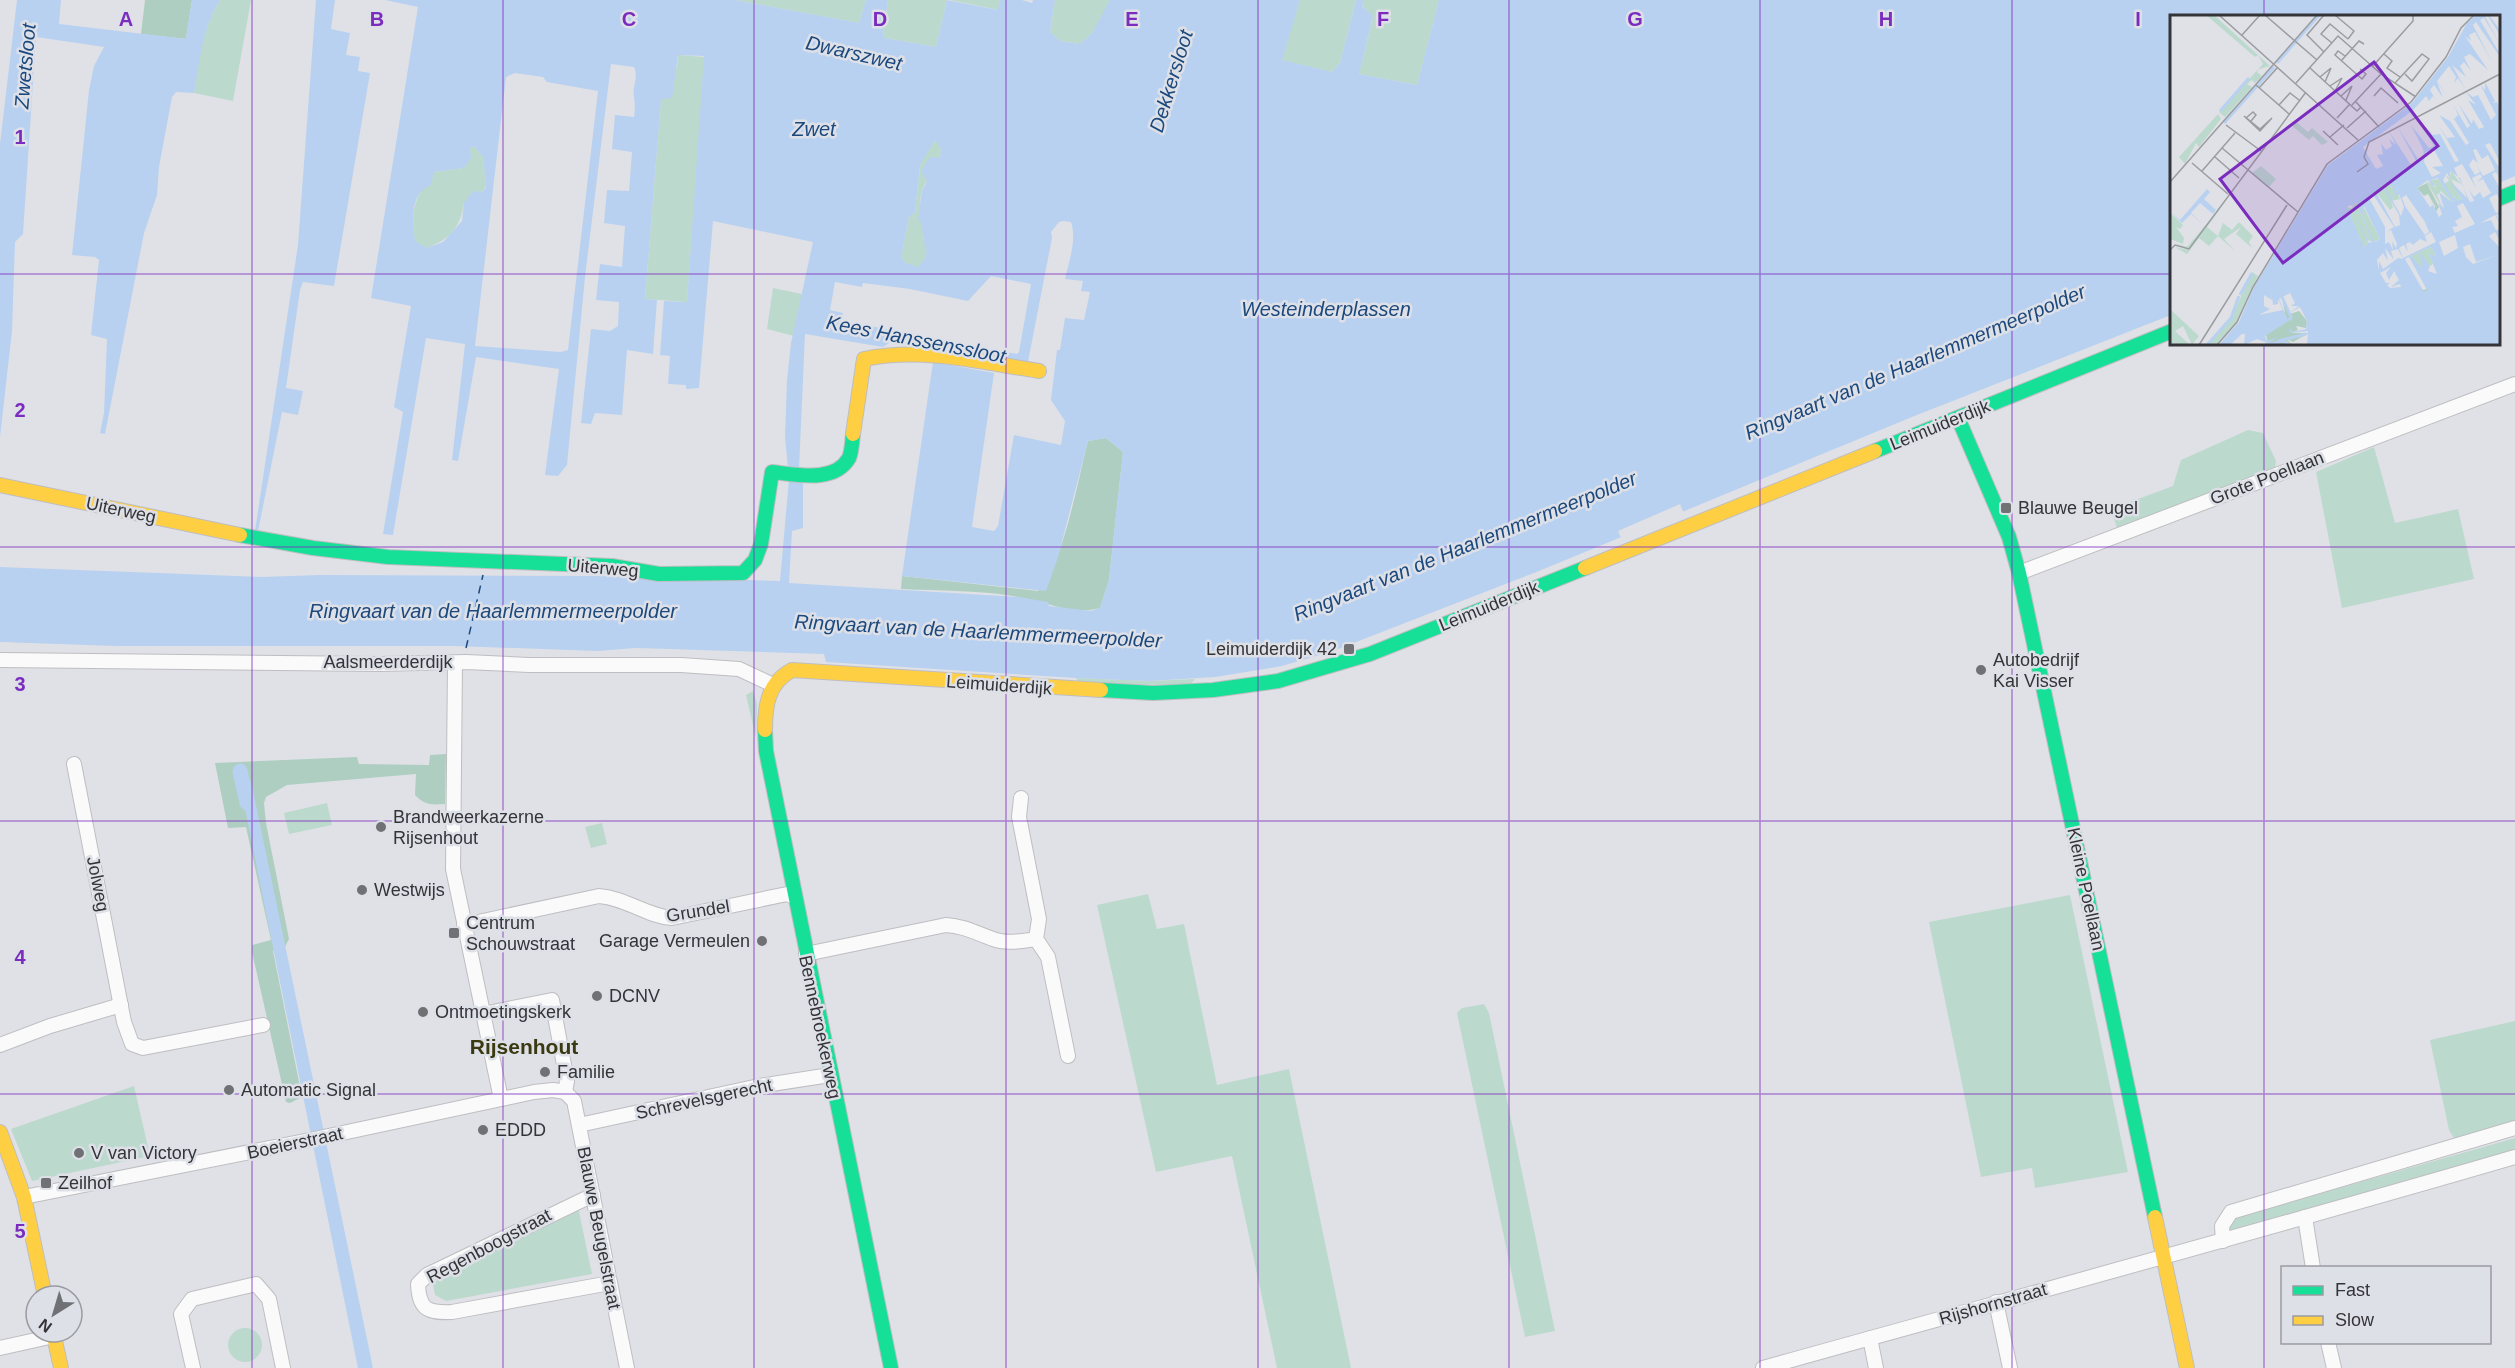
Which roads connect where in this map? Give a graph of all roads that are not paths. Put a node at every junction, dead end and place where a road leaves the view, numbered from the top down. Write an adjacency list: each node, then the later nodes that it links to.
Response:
1 (2515, 192): 2 (street)
2 (2500, 199)
3 (2170, 332): 6 (street, Leimuiderdijk)
4 (1039, 371): 7 (street, Uiterweg)
5 (2515, 384): 8 (street, Grote Poellaan)
6 (1958, 418): 8 (street, Kleine Poellaan); 11 (street, Leimuiderdijk)
7 (0, 485)
8 (2019, 573): 34 (street, Kleine Poellaan)
9 (0, 660): 10 (street, Aalsmeerderdijk)
10 (455, 663): 11 (street, Aalsmeerderdijk); 15 (street)
11 (773, 684): 14 (street, Bennebroekerweg)
12 (74, 764): 18 (street, Jolweg)
13 (1021, 798): 16 (street)
14 (794, 897): 15 (street, Grundel); 17 (street, Bennebroekerweg)
15 (464, 925): 19 (street)
16 (1036, 939): 17 (street); 22 (street)
17 (806, 954): 23 (street, Bennebroekerweg)
18 (121, 1005): 20 (street, Jolweg); 21 (street)
19 (483, 1014): 24 (street); 25 (street)
20 (263, 1025)
21 (0, 1045)
22 (1068, 1056)
23 (830, 1075): 26 (street, Schrevelsgerecht); 48 (street, Bennebroekerweg)
24 (565, 1092): 25 (street, Boeierstraat); 26 (street, Blauwe Beugelstraat)
25 (501, 1099): 31 (street, Boeierstraat)
26 (579, 1125): 30 (street, Blauwe Beugelstraat)
27 (2515, 1128): 33 (street)
28 (0, 1132): 31 (street)
29 (2515, 1157): 32 (street, Rijshornstraat)
30 (592, 1195): 36 (street, Blauwe Beugelstraat); 36 (street, Regenboogstraat)
31 (24, 1197): 37 (street)
32 (2304, 1217): 33 (street, Rijshornstraat); 35 (street)
33 (2223, 1241): 34 (street, Rijshornstraat)
34 (2163, 1257): 38 (street, Rijshornstraat); 52 (street, Kleine Poellaan)
35 (2313, 1266)
36 (610, 1283): 47 (street, Blauwe Beugelstraat)
37 (42, 1284)
38 (1996, 1302): 39 (street, Rijshornstraat); 51 (street)
39 (1870, 1338): 49 (street, Rijshornstraat); 50 (street)
40 (24, 1342): 43 (street)
41 (56, 1344): 44 (street)
42 (2328, 1344): 53 (street)
43 (0, 1348)
44 (61, 1368)
45 (192, 1368): 46 (street)
46 (283, 1368)
47 (627, 1368)
48 (891, 1368)
49 (1763, 1368)
50 (1876, 1368)
51 (2010, 1368)
52 (2187, 1368)
53 (2334, 1368)

